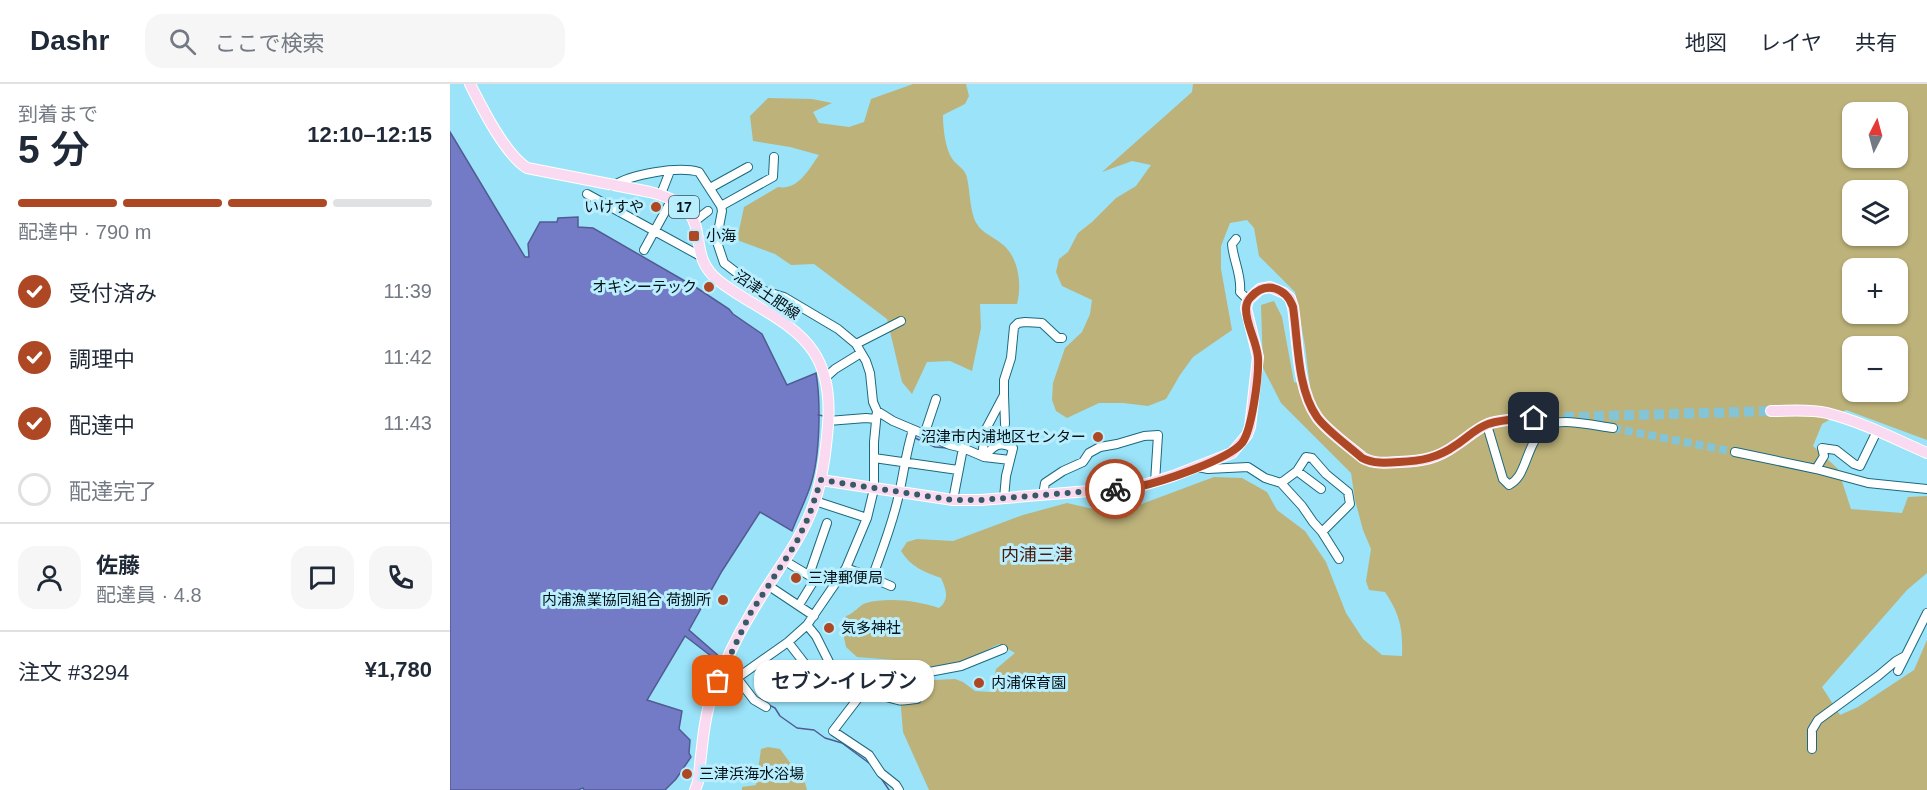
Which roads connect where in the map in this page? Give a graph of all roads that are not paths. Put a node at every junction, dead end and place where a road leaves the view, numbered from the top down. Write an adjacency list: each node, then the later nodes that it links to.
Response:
1 (470, 84): 5 (main road, 17)
2 (774, 157): 10 (street)
3 (748, 168): 6 (street)
4 (670, 171): 5 (street); 6 (street); 8 (street)
5 (613, 186): 8 (main road, 17)
6 (710, 188): 10 (street)
7 (587, 194): 13 (street)
8 (661, 194): 9 (main road, 17)
9 (672, 199): 12 (main road, 17); 13 (street)
10 (721, 206): 20 (street)
11 (708, 211): 12 (street)
12 (695, 221): 16 (main road, 沼津土肥線 / 17)
13 (654, 232): 15 (street); 16 (street)
14 (1236, 238): 17 (street)
15 (644, 250)
16 (702, 257): 22 (main road, 沼津土肥線 / 17)
17 (1248, 300): 30 (main road); 42 (main road)
18 (901, 321): 20 (street)
19 (1062, 338): 23 (street)
20 (856, 344): 21 (street)
21 (861, 353): 22 (street); 26 (street)
22 (825, 378): 27 (main road, 沼津土肥線 / 17)
23 (1004, 395): 29 (street); 38 (street)
24 (936, 399): 34 (street)
25 (1771, 411): 33 (main road)
26 (877, 415): 27 (street); 32 (street); 39 (street)
27 (828, 416): 46 (main road, 沼津土肥線 / 17)
28 (1534, 418): 30 (main road)
29 (1005, 424)
30 (1487, 424): 31 (street)
31 (1613, 428)
32 (913, 430): 34 (street); 41 (street)
33 (1877, 431): 37 (main road); 43 (street)
34 (924, 435): 35 (street)
35 (963, 448): 38 (street); 44 (street)
36 (1735, 452): 43 (street)
37 (1927, 453)
38 (983, 456): 40 (street); 40 (street)
39 (874, 458): 41 (street); 49 (street)
40 (1010, 460): 54 (street)
41 (905, 461): 44 (street); 52 (street)
42 (1197, 467): 47 (main road); 48 (street)
43 (1816, 468): 51 (street)
44 (958, 470): 55 (street)
45 (1297, 471): 48 (street); 50 (street); 59 (street)
46 (821, 480): 49 (main road); 56 (main road, 沼津土肥線 / 17)
47 (1155, 482): 53 (main road); 53 (street)
48 (1281, 483): 59 (street)
49 (874, 489): 52 (main road); 57 (street)
50 (1321, 489)
51 (1927, 489)
52 (900, 492): 55 (main road); 64 (street)
53 (1044, 495): 54 (main road)
54 (1004, 498): 55 (main road)
55 (953, 500)
56 (815, 501): 57 (street); 61 (main road, 沼津土肥線 / 17)
57 (867, 518): 62 (street)
58 (827, 523): 63 (street)
59 (1322, 532): 60 (street)
60 (1339, 559)
61 (785, 561): 63 (street); 65 (main road, 沼津土肥線 / 17)
62 (846, 568): 64 (street); 69 (street)
63 (809, 575): 67 (street)
64 (872, 578): 66 (street)
65 (769, 586): 67 (street); 77 (main road, 沼津土肥線 / 17)
66 (891, 586)
67 (799, 605): 69 (street)
68 (1927, 614): 73 (street)
69 (814, 616): 70 (street)
70 (807, 626): 71 (street); 78 (street)
71 (788, 642): 74 (street); 76 (street)
72 (1003, 649): 78 (street)
73 (1905, 656): 75 (street); 80 (street)
74 (805, 664)
75 (1898, 671)
76 (737, 678): 77 (street); 79 (street)
77 (714, 689): 81 (main road, 沼津土肥線 / 17)
78 (859, 697): 82 (street)
79 (766, 708)
80 (1812, 749)
81 (695, 790)
82 (899, 790)

